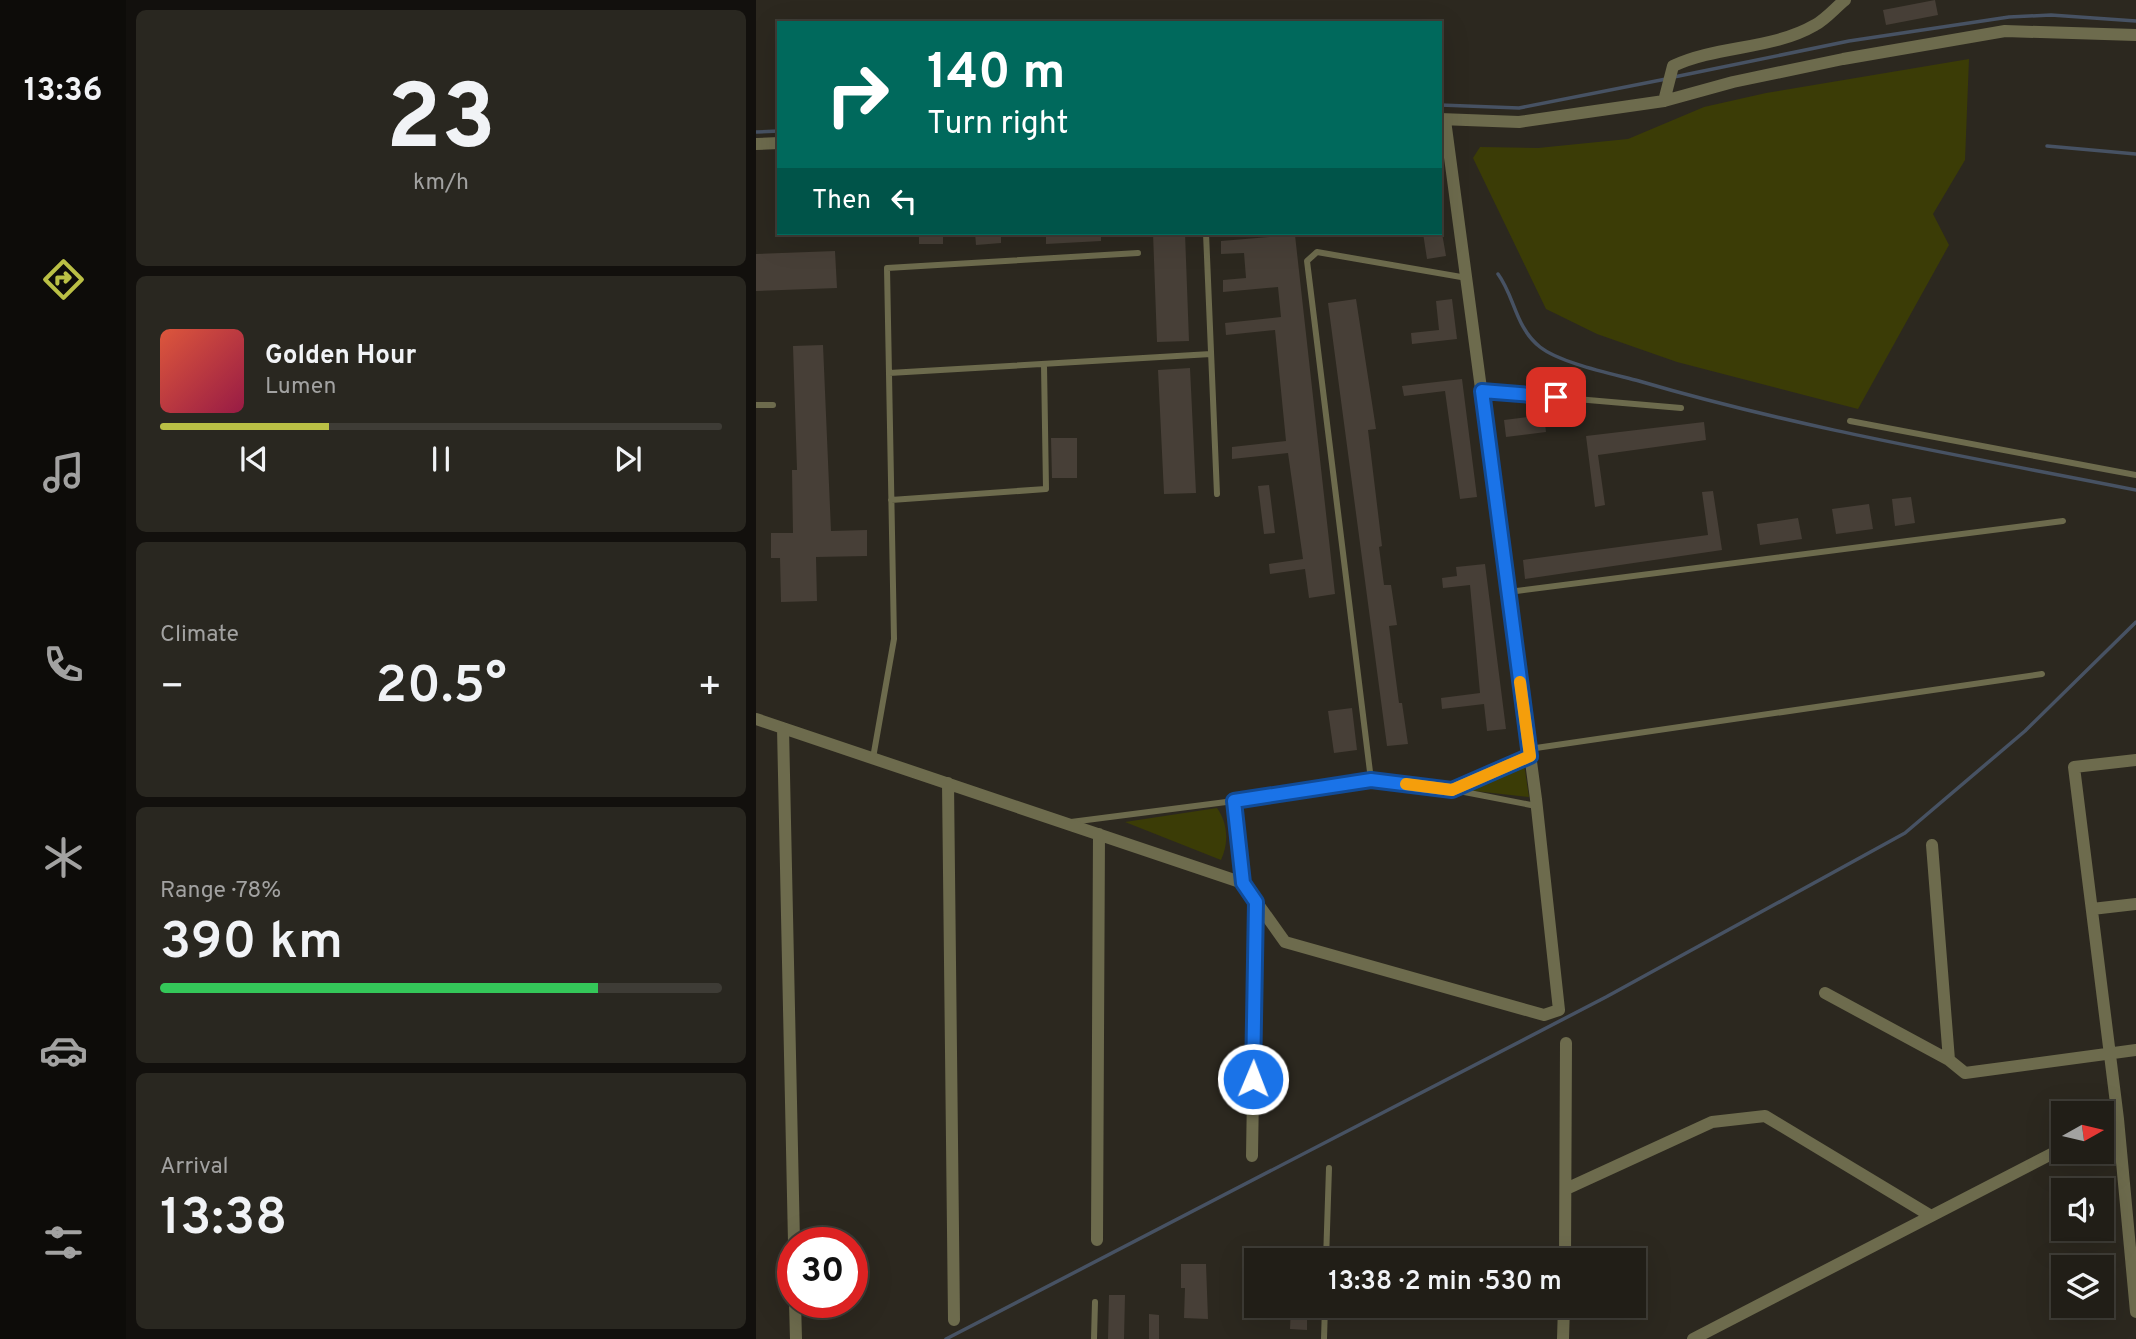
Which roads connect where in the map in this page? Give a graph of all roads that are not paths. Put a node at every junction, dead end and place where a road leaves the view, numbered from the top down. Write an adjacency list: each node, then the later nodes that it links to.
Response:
1 (1845, 0): 3 (street)
2 (2136, 35): 3 (street)
3 (1664, 100): 4 (street)
4 (1443, 119): 9 (street)
5 (777, 143): 6 (street)
6 (756, 144)
7 (1206, 235): 10 (lane)
8 (1138, 253): 12 (lane)
9 (1467, 278): 13 (street); 29 (lane)
10 (1211, 354): 11 (lane); 19 (lane)
11 (1044, 365): 12 (lane); 20 (lane)
12 (889, 373): 20 (lane)
13 (1482, 391): 16 (lane); 22 (street)
14 (756, 405): 15 (lane)
15 (773, 405)
16 (1681, 408)
17 (1850, 421): 18 (lane)
18 (2136, 475)
19 (1217, 494)
20 (891, 500): 27 (lane)
21 (2063, 521): 22 (lane)
22 (1509, 593): 26 (street)
23 (2042, 674): 26 (lane)
24 (756, 719): 25 (street)
25 (783, 728): 27 (street); 54 (street)
26 (1530, 752): 31 (lane); 33 (street)
27 (873, 758): 30 (street)
28 (2136, 760): 40 (street)
29 (1371, 780): 31 (lane); 32 (lane)
30 (948, 783): 34 (street); 63 (street)
31 (1452, 790): 33 (lane)
32 (1234, 801): 34 (lane); 37 (lane)
33 (1537, 806): 38 (street)
34 (1066, 822): 35 (street)
35 (1099, 834): 37 (street); 55 (street)
36 (1932, 845): 45 (street)
37 (1243, 883): 38 (street)
38 (1256, 902): 49 (street)
39 (2136, 904): 40 (street)
40 (2092, 909): 44 (street)
41 (1825, 993): 45 (street)
42 (1566, 1043): 51 (street)
43 (2136, 1050): 44 (street)
44 (2110, 1054): 45 (street); 46 (street)
45 (1950, 1060)
46 (2118, 1119): 47 (street); 52 (street)
47 (2114, 1121)
48 (2051, 1154): 53 (street)
49 (1252, 1156)
50 (1329, 1168): 56 (lane)
51 (1566, 1189): 53 (street); 57 (street)
52 (2131, 1199): 59 (street)
53 (1931, 1216): 68 (street)
54 (794, 1227)
55 (1097, 1240)
56 (1326, 1248)
57 (1564, 1248)
58 (1095, 1302): 65 (lane)
59 (2136, 1312)
60 (795, 1318): 64 (street)
61 (1325, 1318): 66 (lane)
62 (1564, 1318): 67 (street)
63 (954, 1320)
64 (796, 1339)
65 (1094, 1339)
66 (1324, 1339)
67 (1563, 1339)
68 (1693, 1339)

